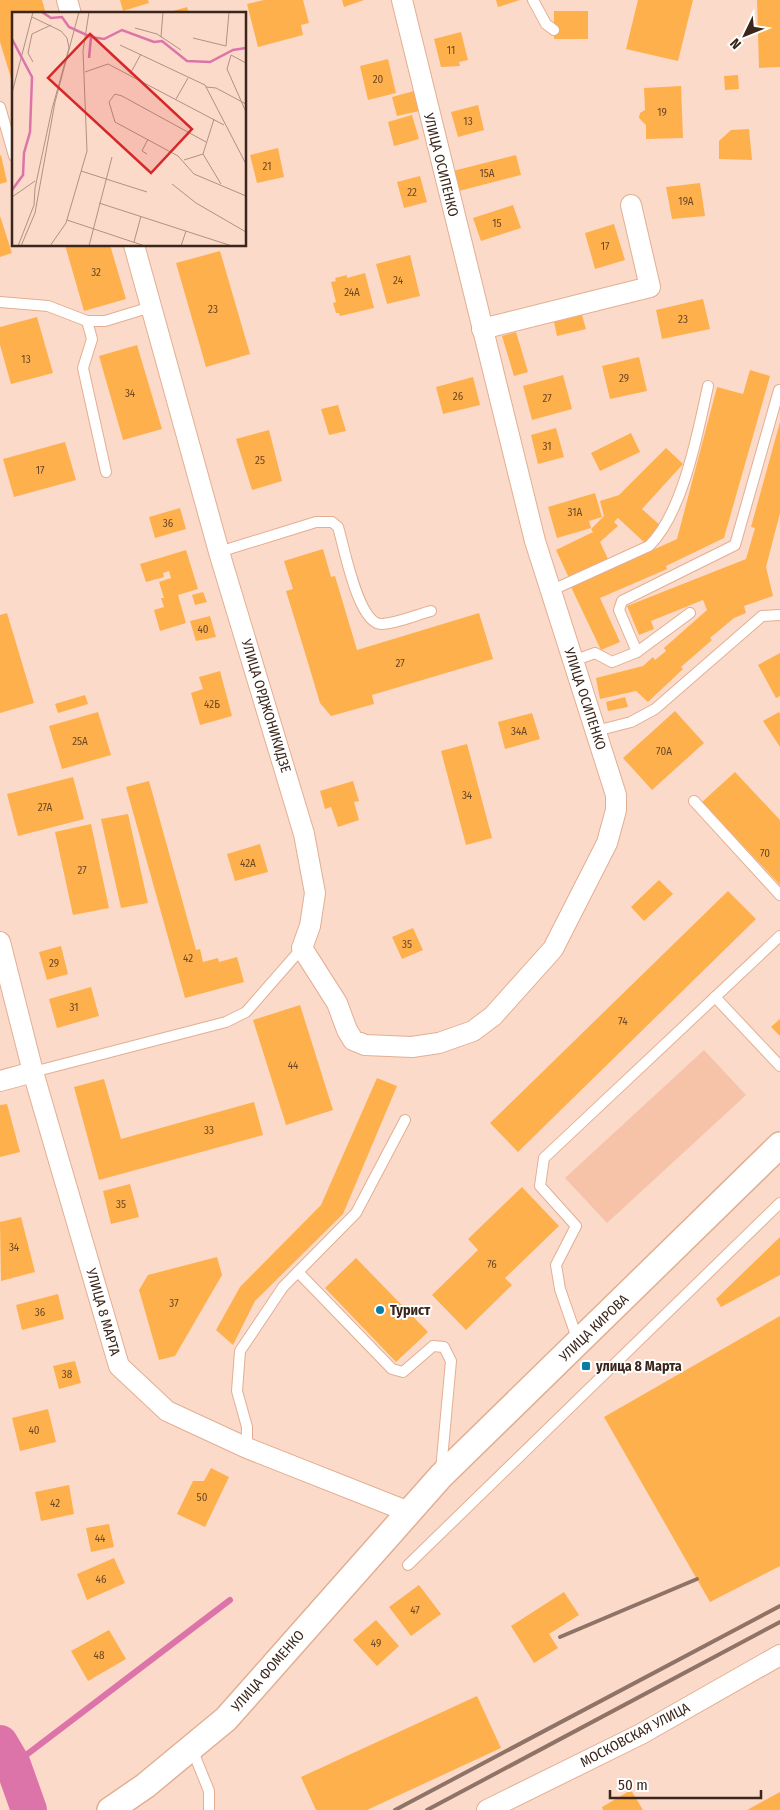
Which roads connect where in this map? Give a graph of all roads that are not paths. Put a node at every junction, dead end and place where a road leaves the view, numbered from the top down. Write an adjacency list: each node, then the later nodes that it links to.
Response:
1 (402, 0): 11 (street, УЛИЦА ОСИПЕНКО)
2 (533, 0): 3 (lane)
3 (554, 30)
4 (0, 107): 5 (lane)
5 (12, 149)
6 (631, 205): 11 (street)
7 (134, 246): 9 (street, УЛИЦА ОРДЖОНИКИДЗЕ)
8 (0, 302): 10 (lane)
9 (151, 307): 10 (lane); 15 (street, УЛИЦА ОРДЖОНИКИДЗЕ)
10 (87, 321): 14 (lane)
11 (482, 329): 16 (street, УЛИЦА ОСИПЕНКО)
12 (708, 386): 16 (lane)
13 (779, 390): 20 (lane)
14 (106, 472)
15 (219, 552): 17 (lane); 27 (street, УЛИЦА ОРДЖОНИКИДЗЕ)
16 (550, 591): 21 (street, УЛИЦА ОСИПЕНКО)
17 (431, 611)
18 (690, 613): 20 (lane)
19 (780, 615): 22 (lane)
20 (637, 652): 21 (lane)
21 (573, 661): 22 (street, УЛИЦА ОСИПЕНКО)
22 (596, 731): 27 (street, УЛИЦА ОСИПЕНКО)
23 (694, 801): 24 (lane)
24 (780, 895)
25 (780, 936): 28 (lane)
26 (0, 942): 30 (street, УЛИЦА 8 МАРТА)
27 (302, 948): 30 (lane)
28 (716, 997): 29 (lane); 36 (lane)
29 (780, 1066)
30 (33, 1072): 31 (street); 37 (street, УЛИЦА 8 МАРТА)
31 (0, 1081)
32 (405, 1120): 35 (lane)
33 (780, 1145): 36 (street, УЛИЦА КИРОВА)
34 (780, 1203): 40 (lane)
35 (298, 1272): 37 (lane); 38 (lane)
36 (579, 1343): 38 (street, УЛИЦА КИРОВА)
37 (248, 1448): 39 (street, УЛИЦА 8 МАРТА)
38 (441, 1476): 39 (street, УЛИЦА КИРОВА)
39 (408, 1512): 42 (street, УЛИЦА ФОМЕНКО)
40 (408, 1565)
41 (780, 1655): 45 (street, МОСКОВСКАЯ УЛИЦА)
42 (191, 1749): 43 (street, УЛИЦА ФОМЕНКО); 44 (lane)
43 (110, 1810)
44 (209, 1810)
45 (487, 1810)

